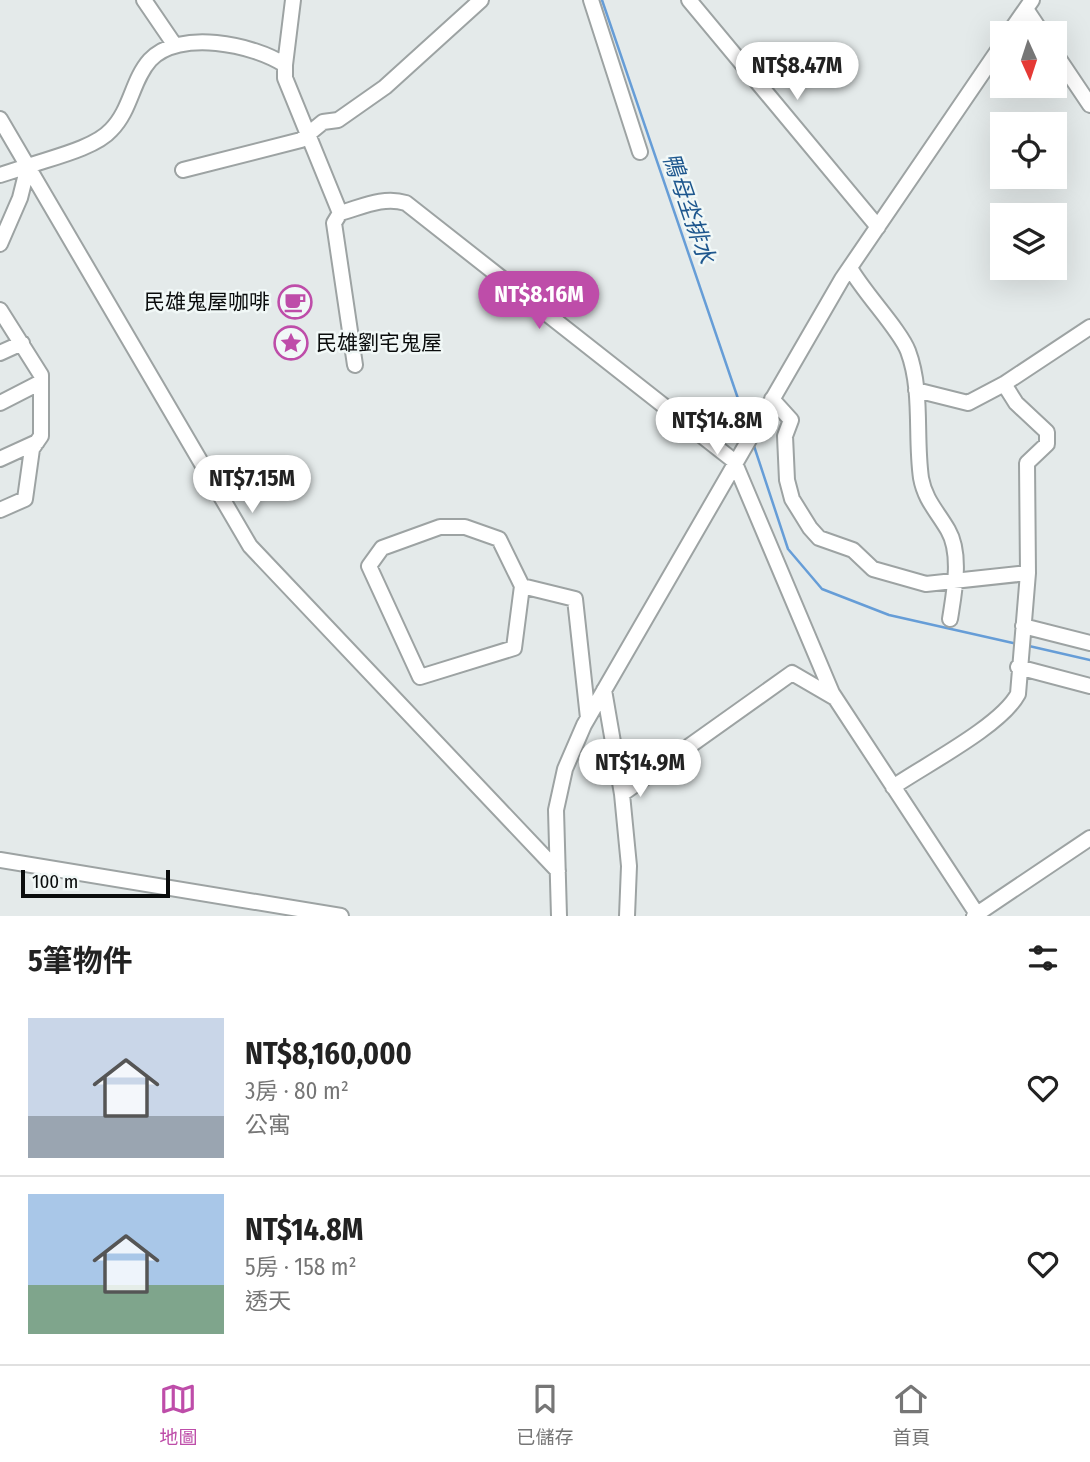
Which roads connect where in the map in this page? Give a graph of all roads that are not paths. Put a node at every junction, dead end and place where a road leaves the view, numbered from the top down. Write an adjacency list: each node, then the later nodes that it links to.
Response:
1 (144, 0): 9 (street)
2 (293, 0): 11 (street)
3 (481, 0): 15 (street)
4 (591, 0): 16 (street)
5 (689, 0): 21 (street)
6 (1029, 4): 7 (street); 8 (street)
7 (1017, 21)
8 (1037, 21)
9 (174, 44): 11 (street); 17 (street)
10 (990, 62): 21 (street)
11 (285, 65): 15 (street)
12 (1068, 71): 13 (street)
13 (1090, 104)
14 (0, 119): 17 (street)
15 (308, 133): 18 (street); 20 (street)
16 (640, 152)
17 (28, 166): 19 (street); 22 (street); 53 (street)
18 (183, 170)
19 (0, 175)
20 (340, 214): 28 (street); 36 (street)
21 (878, 226): 23 (street)
22 (0, 244)
23 (850, 268): 31 (street); 32 (street)
24 (0, 310): 26 (street)
25 (1090, 327): 30 (street)
26 (22, 343): 27 (street); 29 (street)
27 (0, 353)
28 (355, 365)
29 (41, 382): 33 (street); 34 (street)
30 (1004, 384): 31 (street); 38 (street)
31 (916, 390): 39 (street)
32 (772, 399): 36 (street); 39 (street)
33 (0, 403)
34 (37, 442): 35 (street); 37 (street)
35 (0, 459)
36 (734, 461): 46 (street); 47 (street)
37 (0, 510)
38 (1028, 573): 39 (street); 42 (street)
39 (956, 583): 41 (street)
40 (522, 586): 40 (street); 48 (street)
41 (950, 619)
42 (1023, 626): 43 (street); 44 (street)
43 (1090, 643)
44 (1018, 667): 45 (street); 49 (street)
45 (1090, 686)
46 (604, 690): 48 (street); 50 (street)
47 (836, 699): 49 (street); 50 (street)
48 (587, 718): 53 (street)
49 (893, 787): 54 (street)
50 (622, 794): 57 (street)
51 (1090, 838): 54 (street)
52 (0, 860): 55 (street)
53 (558, 871): 56 (street)
54 (976, 915)
55 (341, 916)
56 (559, 916)
57 (626, 916)

